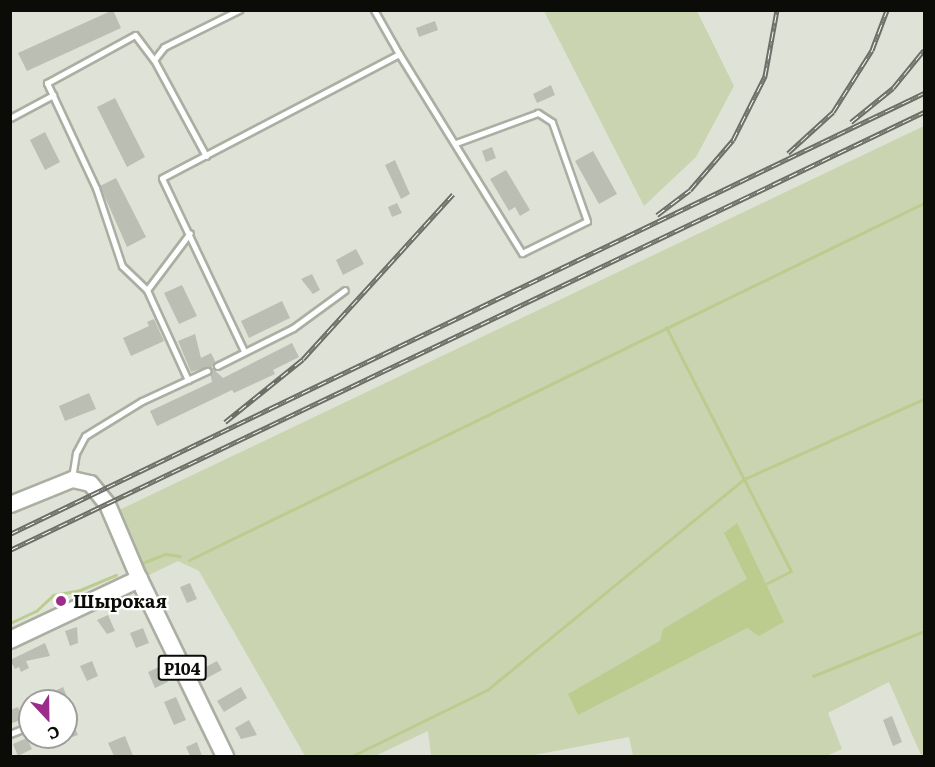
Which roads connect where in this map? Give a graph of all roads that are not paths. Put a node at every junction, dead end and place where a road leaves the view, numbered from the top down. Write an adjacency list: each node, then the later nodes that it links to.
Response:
1 (239, 10): 4 (lane)
2 (374, 10): 3 (lane)
3 (399, 54): 7 (lane); 8 (lane)
4 (154, 60): 5 (lane); 8 (lane)
5 (52, 95): 6 (lane); 10 (lane)
6 (10, 118)
7 (456, 143): 7 (lane)
8 (206, 156): 9 (lane)
9 (190, 233): 10 (lane); 12 (lane)
10 (147, 290): 15 (lane)
11 (345, 290): 12 (lane)
12 (244, 351): 13 (lane)
13 (217, 366)
14 (207, 371): 15 (lane)
15 (188, 380): 16 (lane)
16 (72, 479): 17 (main road); 18 (main road)
17 (11, 504)
18 (139, 579): 19 (main road); 20 (main road, Р104)
19 (10, 640)
20 (225, 756)

